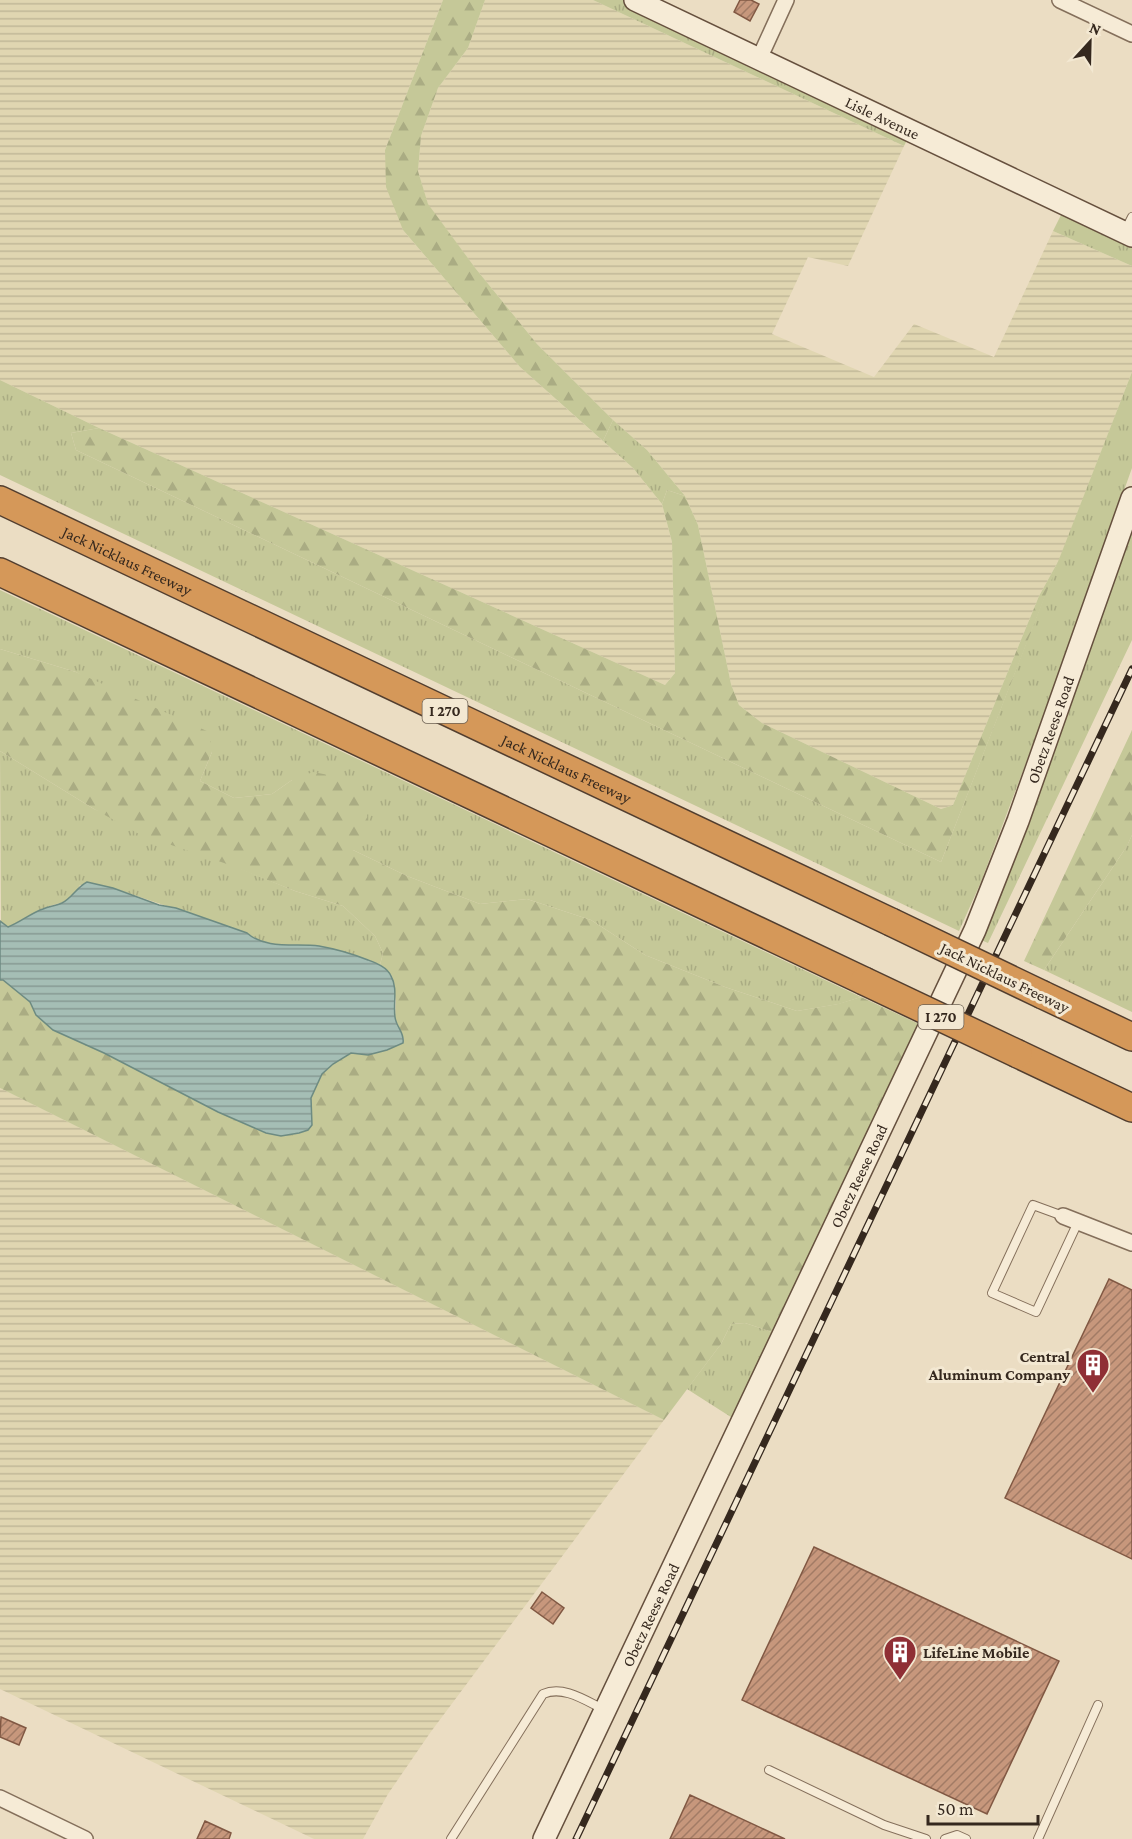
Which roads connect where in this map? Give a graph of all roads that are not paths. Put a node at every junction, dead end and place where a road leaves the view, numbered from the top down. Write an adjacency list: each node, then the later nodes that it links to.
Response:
1 (786, 0): 5 (street)
2 (1060, 0): 4 (street)
3 (643, 2): 5 (street, Lisle Avenue)
4 (1132, 34)
5 (759, 59): 6 (street, Lisle Avenue)
6 (1130, 228)
7 (1132, 498): 15 (street, Obetz Reese Road)
8 (0, 500): 10 (highway, Jack Nicklaus Freeway / I 270, bridge)
9 (0, 572): 11 (highway, I 270, bridge)
10 (1132, 1037)
11 (1132, 1108)
12 (1070, 1219): 12 (lane); 13 (street)
13 (1132, 1243)
14 (1098, 1705): 24 (lane)
15 (605, 1710): 19 (lane); 20 (street, Obetz Reese Road)
16 (769, 1770): 21 (lane)
17 (0, 1798): 18 (street)
18 (85, 1839)
19 (451, 1839)
20 (544, 1839)
21 (926, 1839)
22 (945, 1839): 23 (lane)
23 (966, 1839)
24 (1038, 1839)

